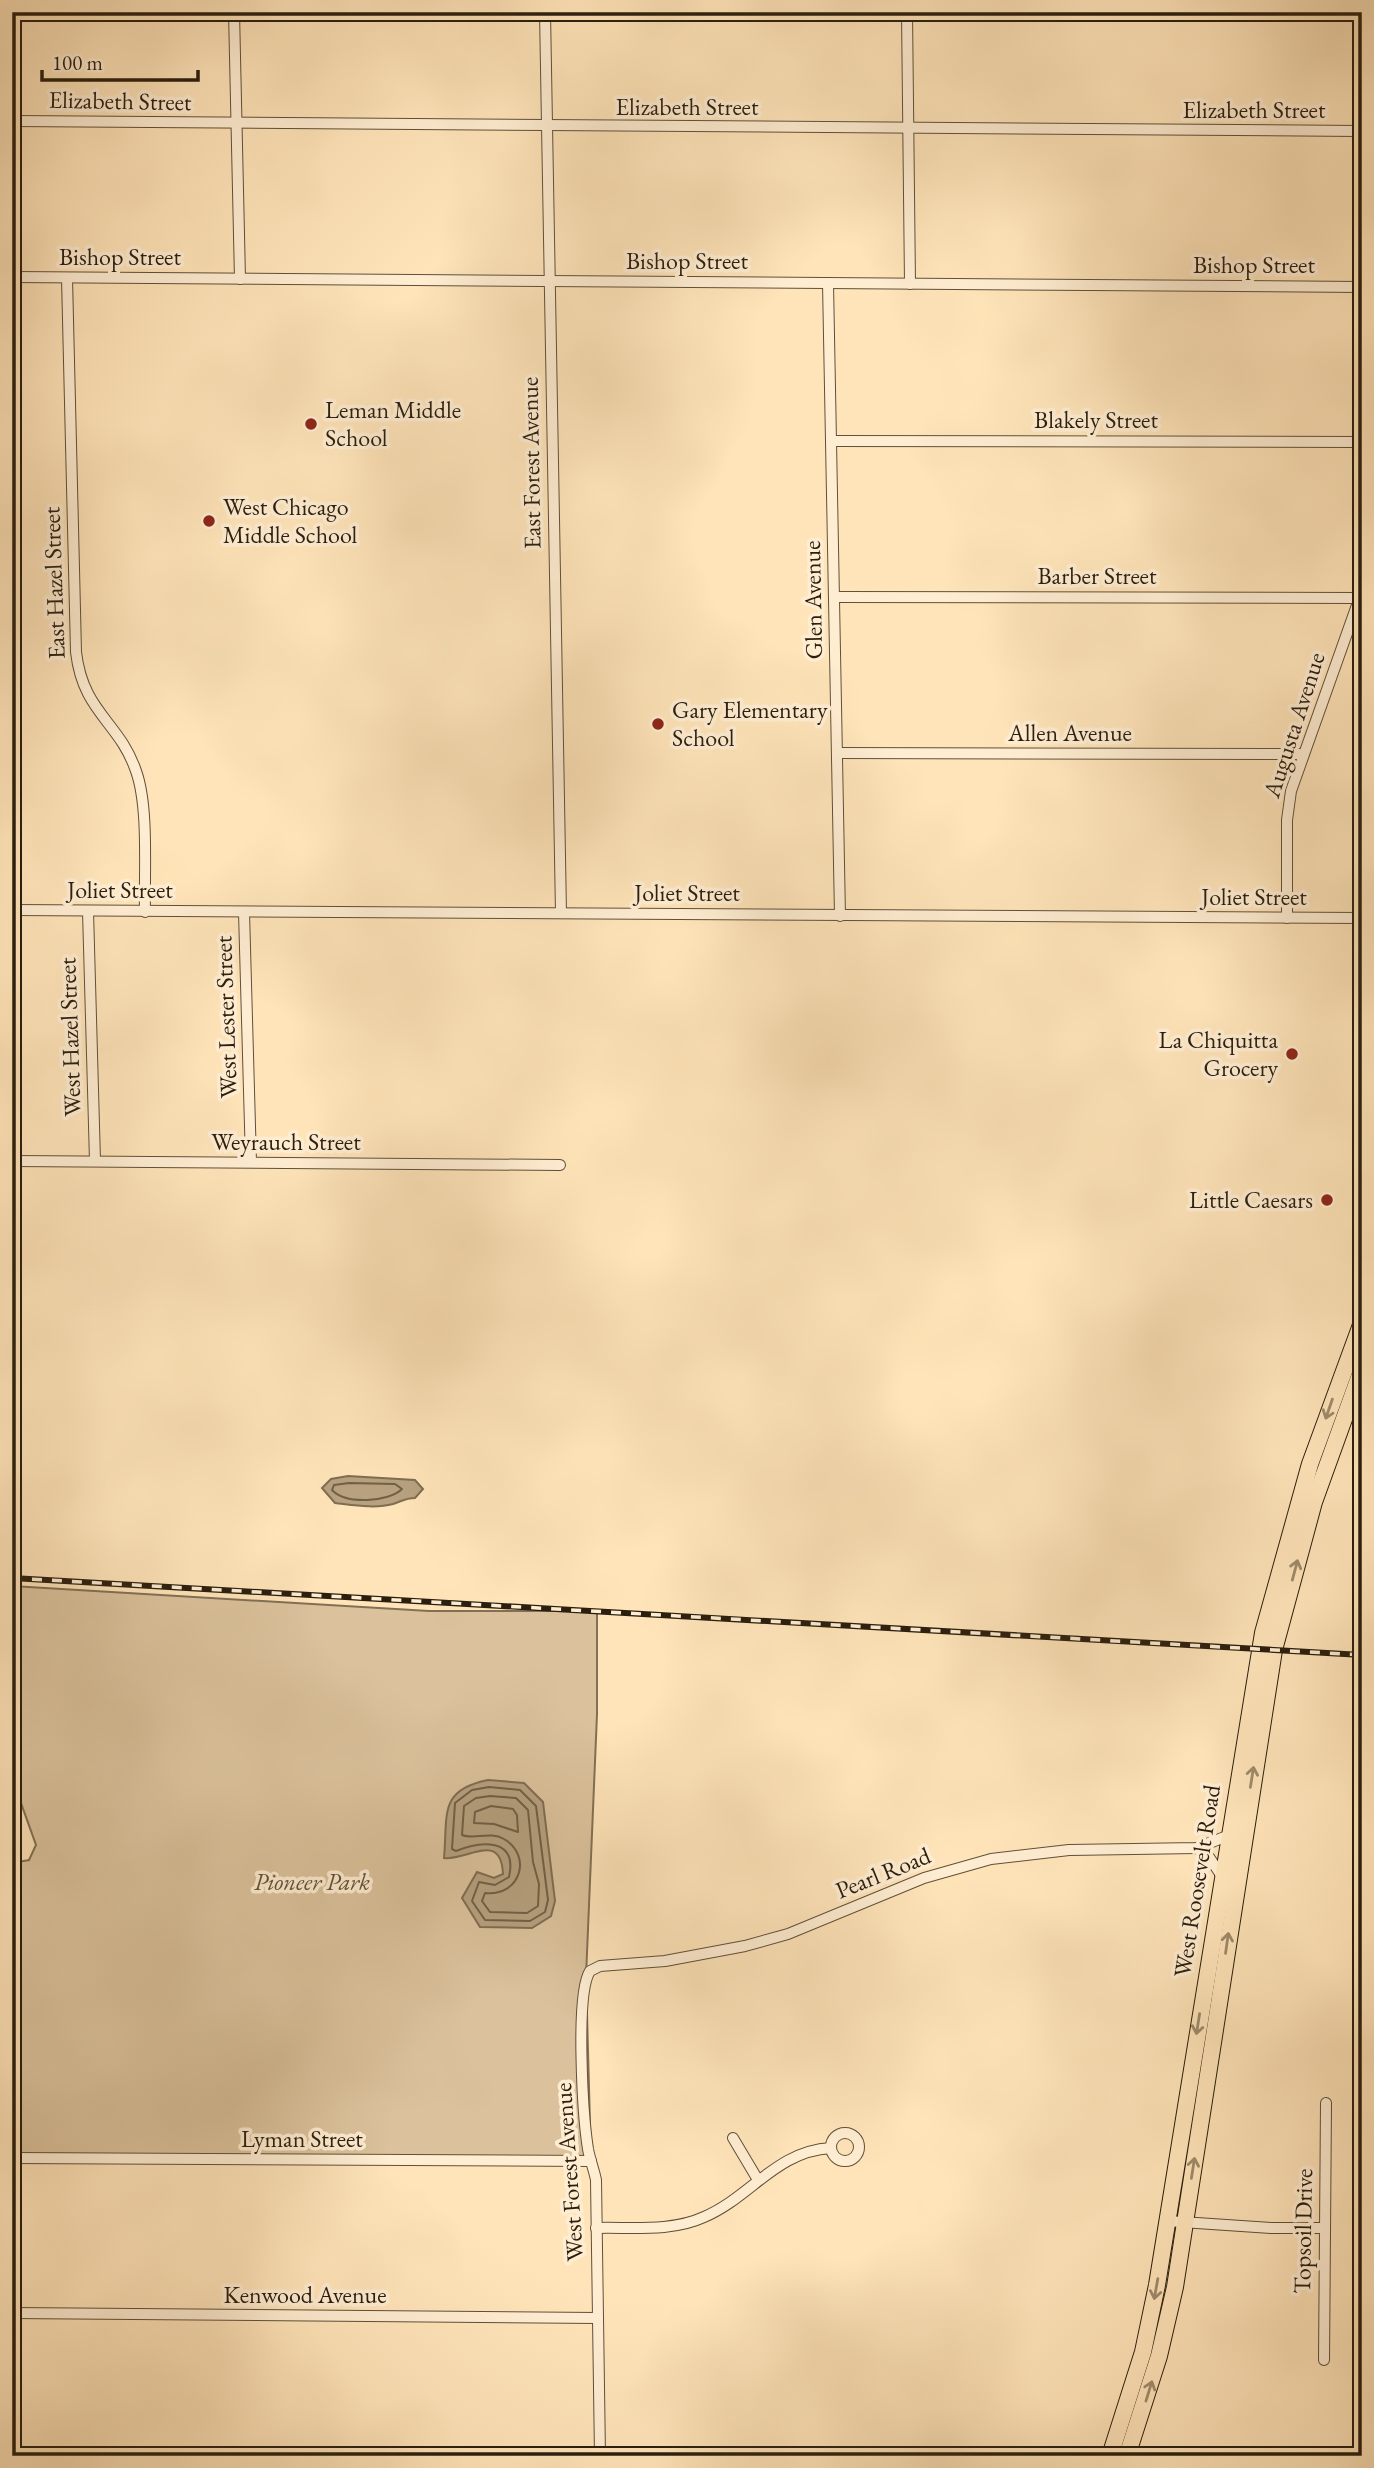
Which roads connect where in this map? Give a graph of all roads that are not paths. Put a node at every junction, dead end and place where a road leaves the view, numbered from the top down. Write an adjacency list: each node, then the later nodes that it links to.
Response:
1 (234, 12): 5 (street)
2 (545, 12): 6 (street, East Forest Avenue)
3 (907, 12): 7 (street)
4 (12, 121): 5 (street, Elizabeth Street)
5 (237, 124): 6 (street, Elizabeth Street); 11 (street)
6 (547, 127): 7 (street, Elizabeth Street); 12 (street, East Forest Avenue)
7 (908, 129): 8 (street, Elizabeth Street); 14 (street)
8 (1362, 131)
9 (12, 277): 10 (street, Bishop Street)
10 (68, 278): 11 (street, Bishop Street); 24 (street, East Hazel Street)
11 (240, 279): 12 (street, Bishop Street)
12 (549, 281): 13 (street, Bishop Street); 26 (street, East Forest Avenue)
13 (828, 283): 14 (street, Bishop Street); 16 (street, Glen Avenue)
14 (910, 284): 15 (street, Bishop Street)
15 (1362, 287)
16 (831, 441): 17 (street, Blakely Street); 19 (street, Glen Avenue)
17 (1362, 442)
18 (1360, 594): 19 (street, Barber Street); 21 (street, Augusta Avenue)
19 (834, 597): 20 (street, Glen Avenue)
20 (837, 753): 21 (street, Allen Avenue); 27 (street, Glen Avenue)
21 (1302, 754): 28 (street, Augusta Avenue)
22 (12, 911): 23 (street, Joliet Street)
23 (88, 911): 24 (street, Joliet Street); 31 (street, West Hazel Street)
24 (145, 912): 25 (street, Joliet Street)
25 (244, 912): 26 (street, Joliet Street); 32 (street, West Lester Street)
26 (561, 913): 27 (street, Joliet Street)
27 (840, 916): 28 (street, Joliet Street)
28 (1287, 918): 29 (street, Joliet Street)
29 (1362, 919)
30 (12, 1161): 31 (street, Weyrauch Street)
31 (95, 1161): 32 (street, Weyrauch Street)
32 (251, 1163): 33 (street, Weyrauch Street)
33 (560, 1165)
34 (1362, 1322): 36 (main road, West Roosevelt Road, one-way to 36)
35 (1362, 1369): 47 (main road, West Roosevelt Road, one-way to 35)
36 (1227, 1836): 37 (street, Pearl Road); 38 (main road, West Roosevelt Road)
37 (1198, 1848): 38 (street); 39 (street, Pearl Road)
38 (1221, 1875): 46 (main road, West Roosevelt Road, one-way to 46)
39 (590, 1970): 44 (street, West Forest Avenue)
40 (1326, 2103): 49 (street, Topsoil Drive)
41 (733, 2138): 45 (street)
42 (831, 2148): 45 (street)
43 (12, 2158): 44 (street, Lyman Street)
44 (591, 2161): 48 (street, West Forest Avenue)
45 (758, 2180): 48 (street)
46 (1167, 2221): 47 (street); 54 (main road, West Roosevelt Road, one-way to 54)
47 (1185, 2222): 49 (street); 55 (main road, West Roosevelt Road, one-way to 47)
48 (596, 2228): 51 (street, West Forest Avenue)
49 (1323, 2228): 52 (street, Topsoil Drive)
50 (12, 2313): 51 (street, Kenwood Avenue)
51 (597, 2318): 53 (street, West Forest Avenue)
52 (1324, 2360)
53 (600, 2456)
54 (1110, 2456)
55 (1128, 2456)

